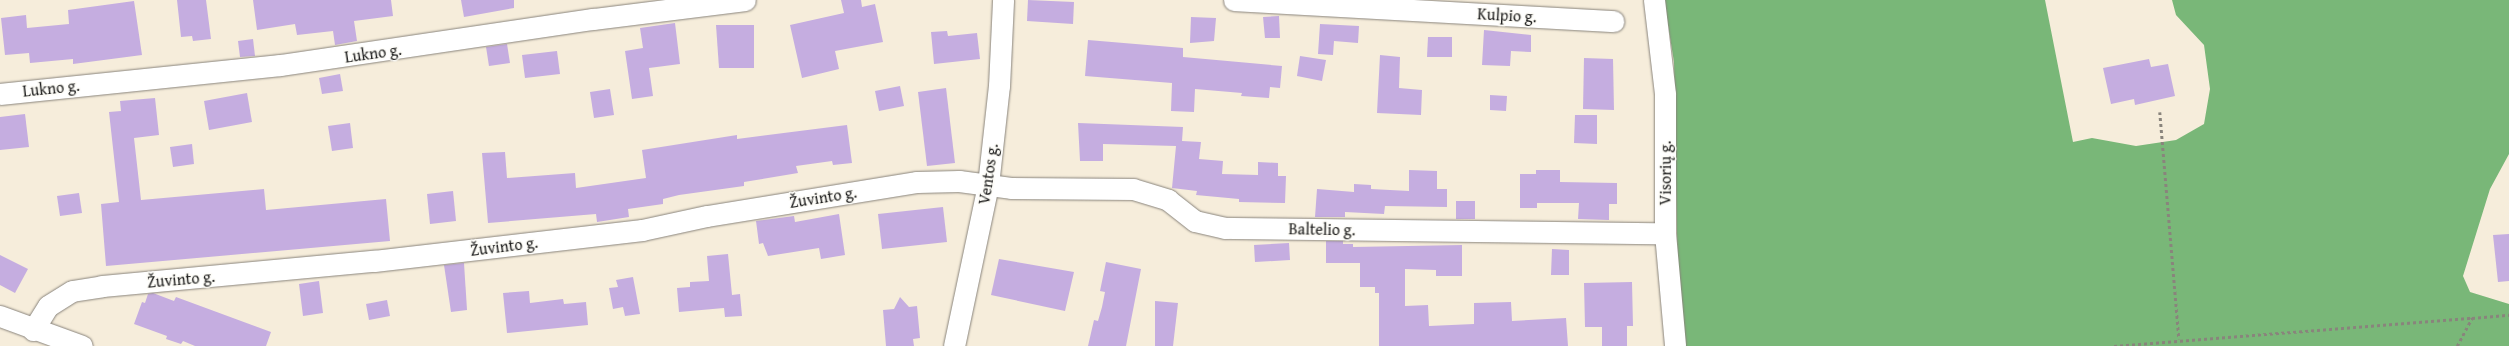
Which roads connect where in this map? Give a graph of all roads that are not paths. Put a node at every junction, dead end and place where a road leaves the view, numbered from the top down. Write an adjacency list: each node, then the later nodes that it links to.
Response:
1 (745, 0): 6 (street, Lukno g.)
2 (1003, 0): 7 (street, Ventos g.)
3 (1234, 0): 5 (street, Kulpio g.)
4 (1654, 0): 8 (street, Visorių g.)
5 (1613, 21)
6 (0, 94)
7 (988, 185): 8 (street, Baltelio g.); 10 (street, Žuvinto g.); 12 (street, Ventos g.)
8 (1665, 233): 13 (street, Visorių g.)
9 (0, 316): 10 (street)
10 (33, 330): 11 (street)
11 (82, 346)
12 (954, 346)
13 (1675, 346)

